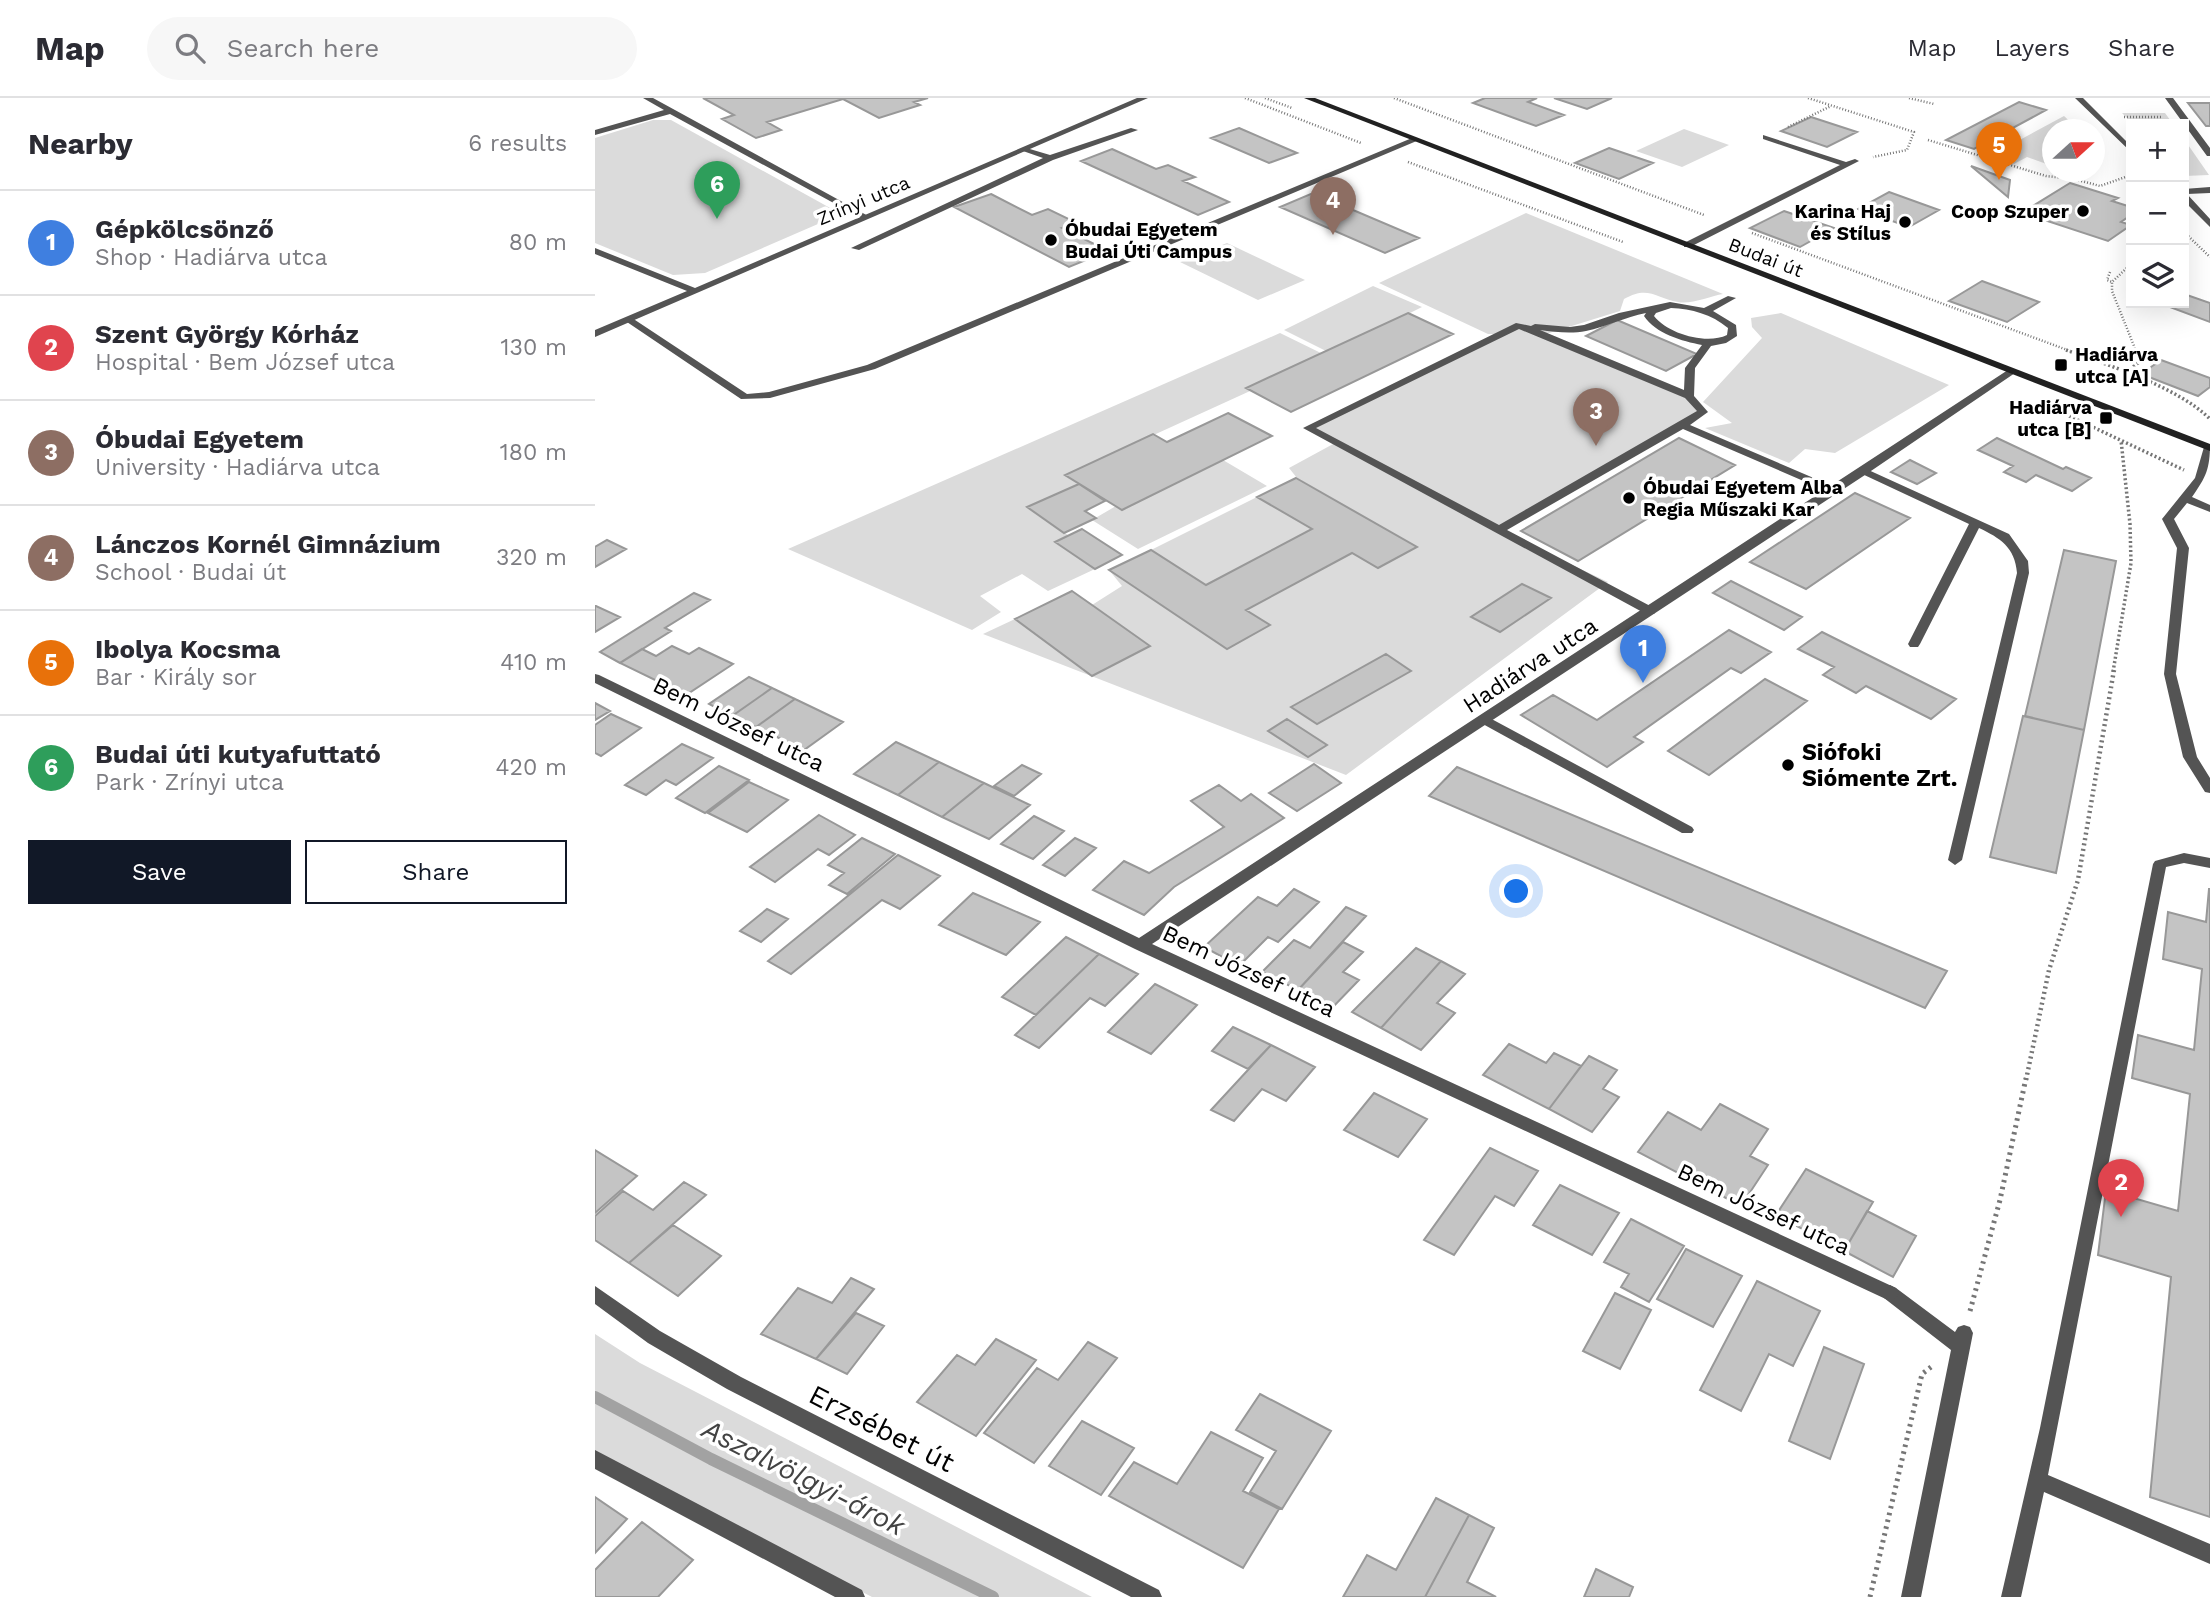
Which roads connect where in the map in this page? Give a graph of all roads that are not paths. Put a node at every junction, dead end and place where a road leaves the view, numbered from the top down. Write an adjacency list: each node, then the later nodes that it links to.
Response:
1 (647, 98): 6 (street)
2 (1145, 98): 12 (street, Zrínyi utca)
3 (1308, 98): 10 (main road, Budai út)
4 (2080, 98): 11 (street)
5 (2169, 98): 13 (street)
6 (670, 111): 8 (street); 18 (street)
7 (1134, 130): 14 (street)
8 (595, 133)
9 (1766, 138): 20 (street)
10 (1415, 140): 20 (main road, Budai út); 27 (street)
11 (2126, 145)
12 (1026, 149): 14 (street); 18 (street, Zrínyi utca)
13 (2210, 154)
14 (1050, 158): 21 (street)
15 (2210, 190): 16 (street)
16 (2189, 193)
17 (2189, 200): 19 (street)
18 (866, 217): 23 (street, Zrínyi utca)
19 (2210, 223)
20 (1687, 245): 31 (main road, Budai út)
21 (856, 248)
22 (595, 251): 23 (street)
23 (695, 291): 27 (street, Zrínyi utca)
24 (1731, 298): 26 (street)
25 (1659, 308): 26 (street); 28 (street); 30 (street)
26 (1705, 312): 30 (street)
27 (629, 320): 29 (street, Zrínyi utca)
28 (1519, 325): 32 (street); 40 (street)
29 (595, 334)
30 (1708, 343): 32 (street)
31 (2011, 371): 34 (main road, Budai út); 35 (street, Hadiárva utca)
32 (1689, 396): 33 (street)
33 (1682, 425): 36 (street); 40 (street)
34 (2209, 448): 37 (street)
35 (1864, 471): 36 (street, Hadiárva utca); 39 (street)
36 (1833, 490): 41 (street, Hadiárva utca)
37 (2185, 498): 38 (street); 45 (street)
38 (2210, 509)
39 (1976, 522): 42 (street); 47 (street)
40 (1499, 530): 41 (street)
41 (1650, 611): 44 (street, Hadiárva utca)
42 (1914, 644)
43 (595, 678): 49 (street, Bem József utca)
44 (1486, 720): 46 (street); 49 (street, Hadiárva utca)
45 (2210, 789)
46 (1687, 830)
47 (1955, 860)
48 (2210, 863): 52 (street)
49 (1140, 945): 56 (street, Bem József utca)
50 (595, 1294): 55 (street, Erzsébet út)
51 (595, 1459): 54 (street)
52 (2037, 1480): 53 (street); 57 (street)
53 (2210, 1554)
54 (855, 1597)
55 (1152, 1597)
56 (1911, 1597)
57 (2011, 1597)

